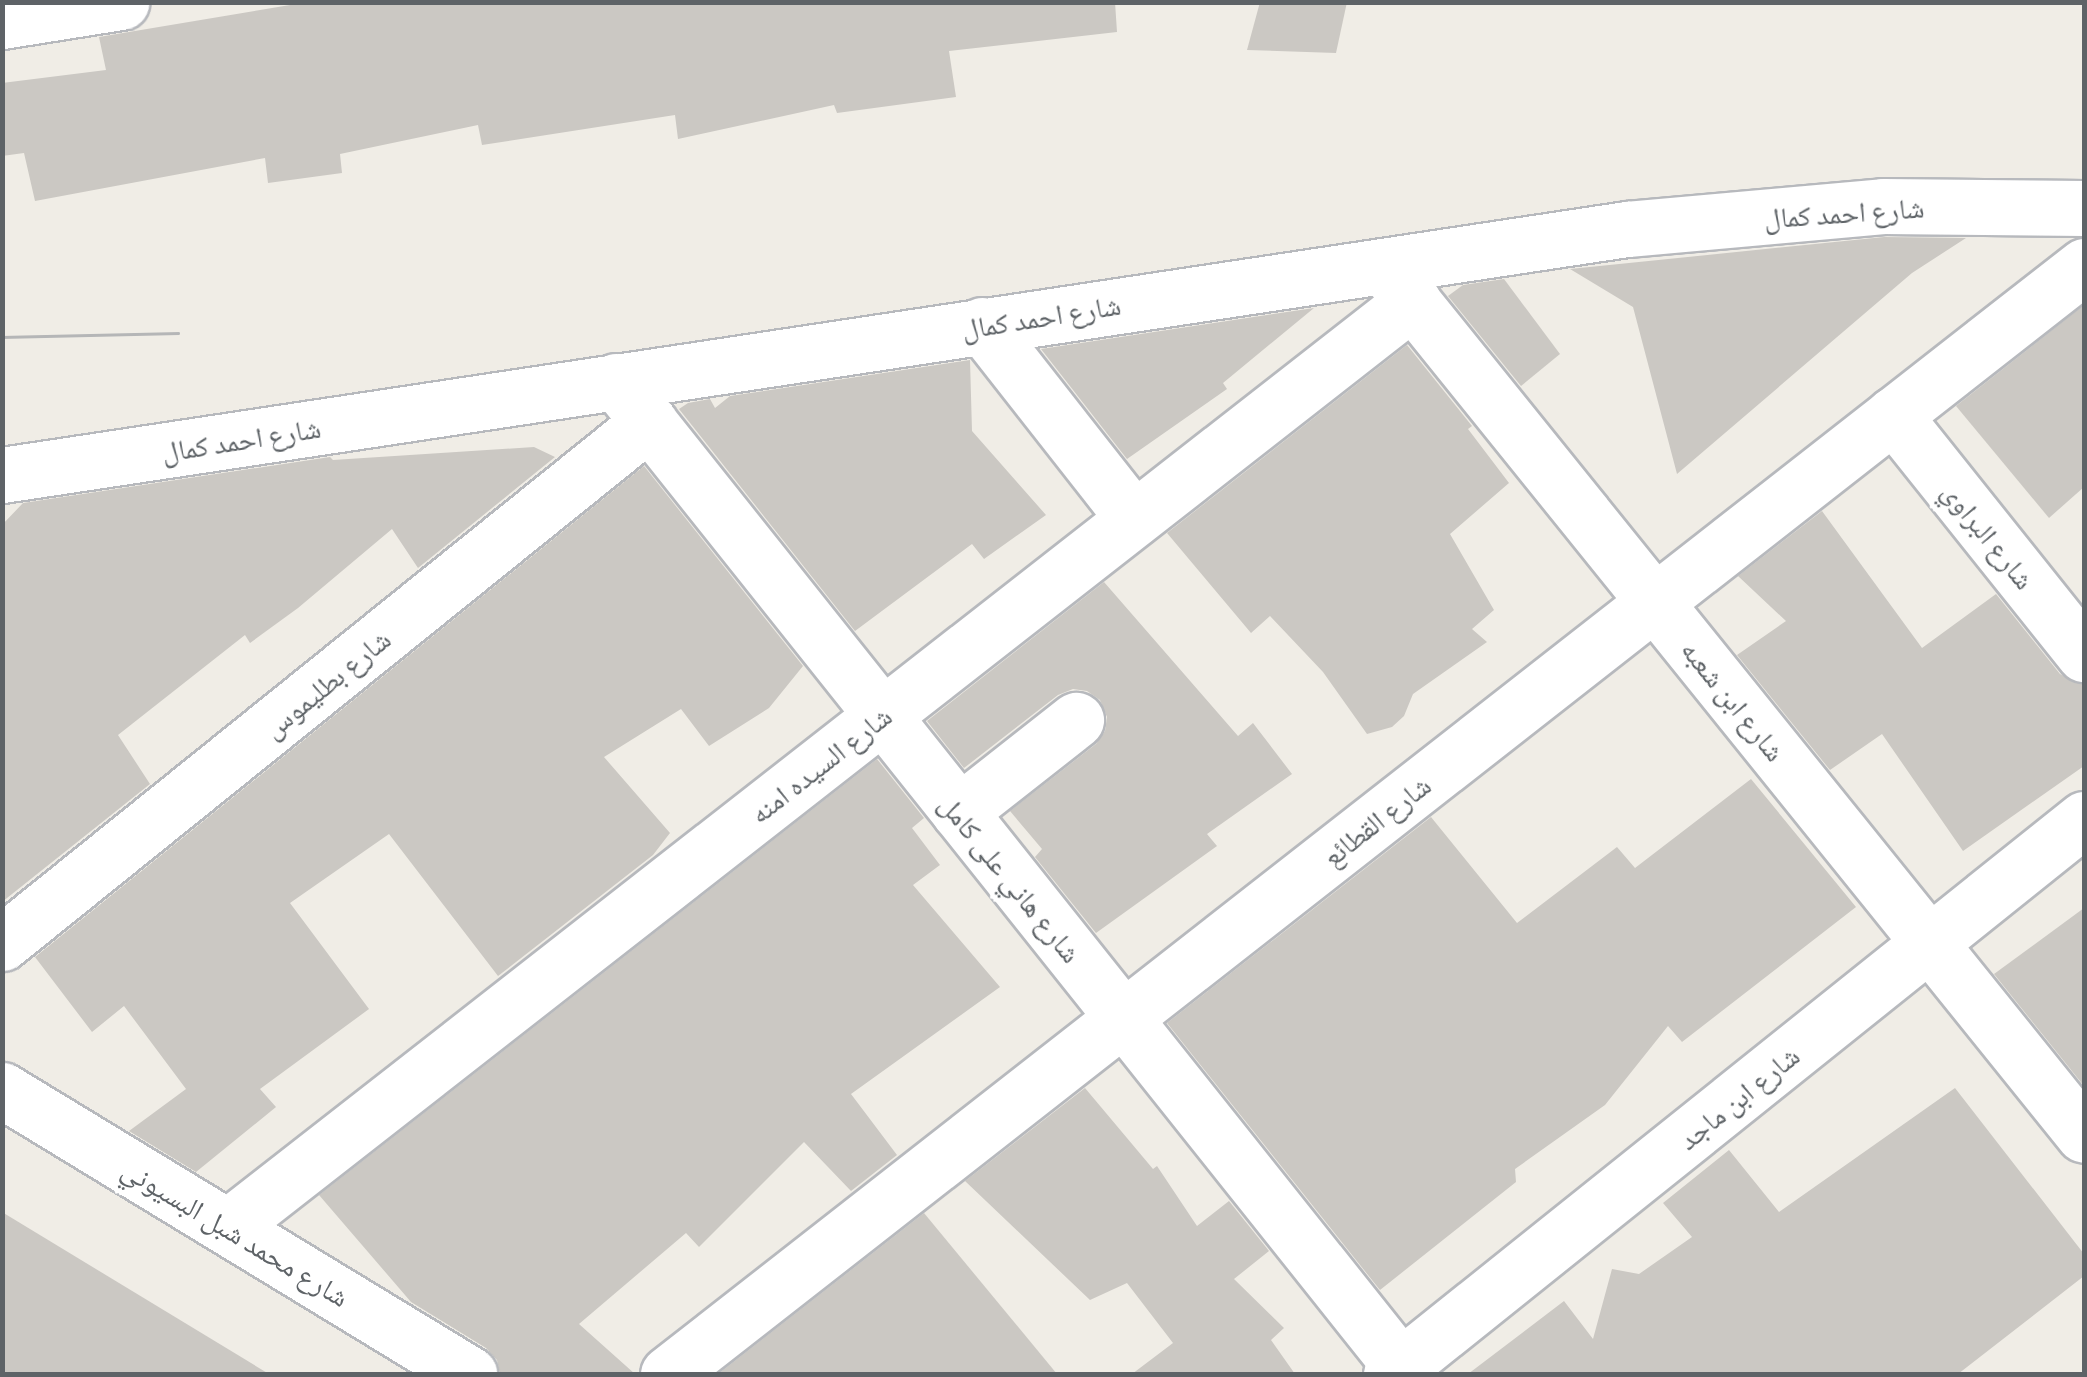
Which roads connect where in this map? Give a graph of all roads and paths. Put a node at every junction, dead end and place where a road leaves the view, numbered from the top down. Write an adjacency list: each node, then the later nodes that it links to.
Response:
1 (121, 2): 2 (street)
2 (5, 15)
3 (2084, 208): 5 (street, شارع احمد كمال)
4 (2084, 266): 8 (street, شارع القطائع)
5 (1398, 283): 6 (street, شارع احمد كمال); 11 (street, شارع السيده امنه); 12 (street, شارع ابن شعبه)
6 (982, 326): 7 (street, شارع احمد كمال); 11 (street)
7 (616, 381): 9 (street, شارع هاني على كامل); 10 (street, شارع احمد كمال)
8 (1893, 415): 12 (street, شارع القطائع); 13 (street, شارع البراوي)
9 (650, 422): 14 (street, شارع هاني على كامل); 18 (street, شارع بطليموس)
10 (2, 475)
11 (1134, 519): 14 (street, شارع السيده امنه)
12 (1654, 602): 19 (street, شارع ابن شعبه); 20 (street, شارع القطائع)
13 (2084, 654)
14 (882, 716): 16 (street, شارع هاني على كامل); 23 (street, شارع السيده امنه)
15 (1076, 720): 16 (street)
16 (959, 812): 20 (street, شارع هاني على كامل)
17 (2084, 818): 19 (street, شارع ابن ماجد)
18 (2, 943)
19 (1930, 943): 22 (street, شارع ابن شعبه); 24 (street, شارع ابن ماجد)
20 (1123, 1018): 24 (street, شارع هاني على كامل); 26 (street, شارع القطائع)
21 (2, 1090): 23 (street, شارع محمد شبل البسيوني)
22 (2084, 1135)
23 (228, 1228): 25 (street, شارع محمد شبل البسيوني)
24 (1399, 1372)
25 (470, 1374)
26 (668, 1374)

